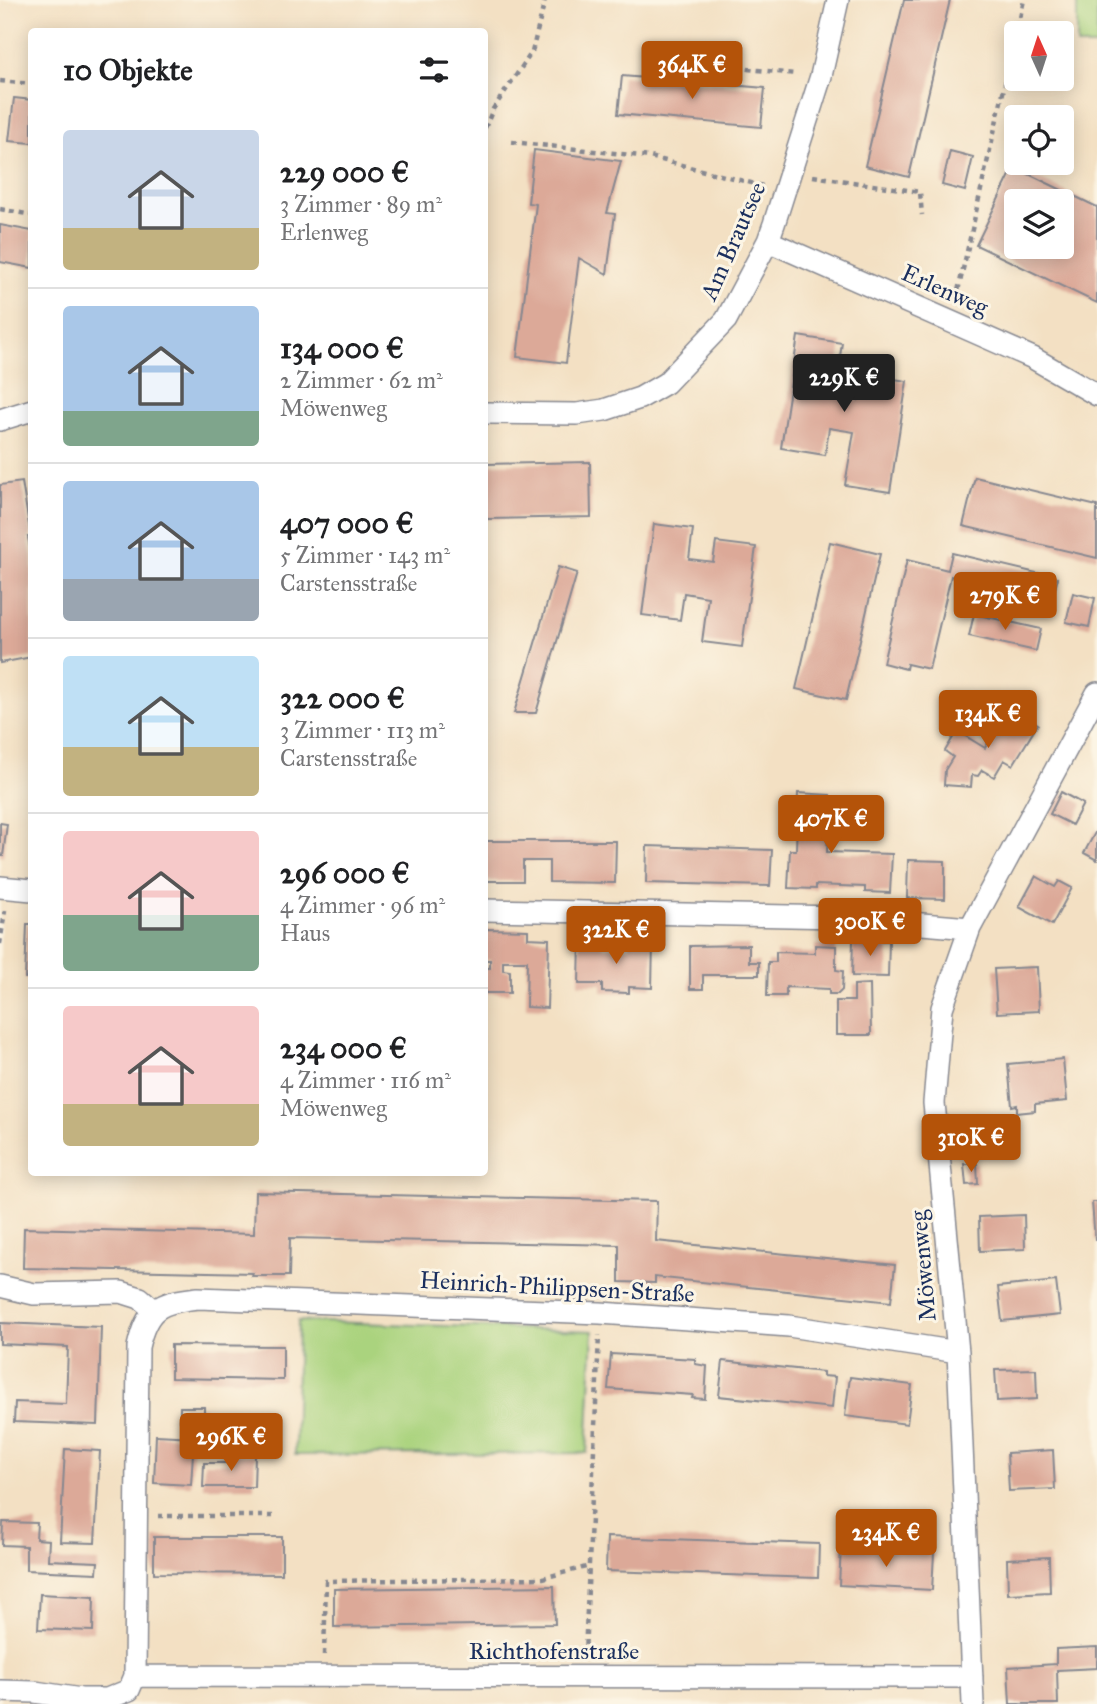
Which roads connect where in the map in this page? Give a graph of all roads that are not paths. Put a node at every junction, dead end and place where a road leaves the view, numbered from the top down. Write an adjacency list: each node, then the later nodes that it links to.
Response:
1 (838, 0): 2 (street, Am Brautsee)
2 (768, 241): 3 (street, Erlenweg); 5 (street, Am Brautsee)
3 (1097, 395)
4 (28, 411): 6 (street)
5 (488, 413)
6 (0, 420)
7 (1097, 694): 11 (street, Möwenweg)
8 (5, 887): 9 (street)
9 (28, 890)
10 (488, 910): 11 (street)
11 (970, 928): 14 (street, Möwenweg)
12 (0, 1286): 13 (street)
13 (155, 1311): 14 (street, Heinrich-Philippsen-Straße); 15 (street)
14 (958, 1352): 16 (street, Möwenweg)
15 (135, 1676): 16 (street, Richthofenstraße); 17 (street)
16 (972, 1677): 18 (street, Möwenweg)
17 (0, 1691)
18 (973, 1704)

